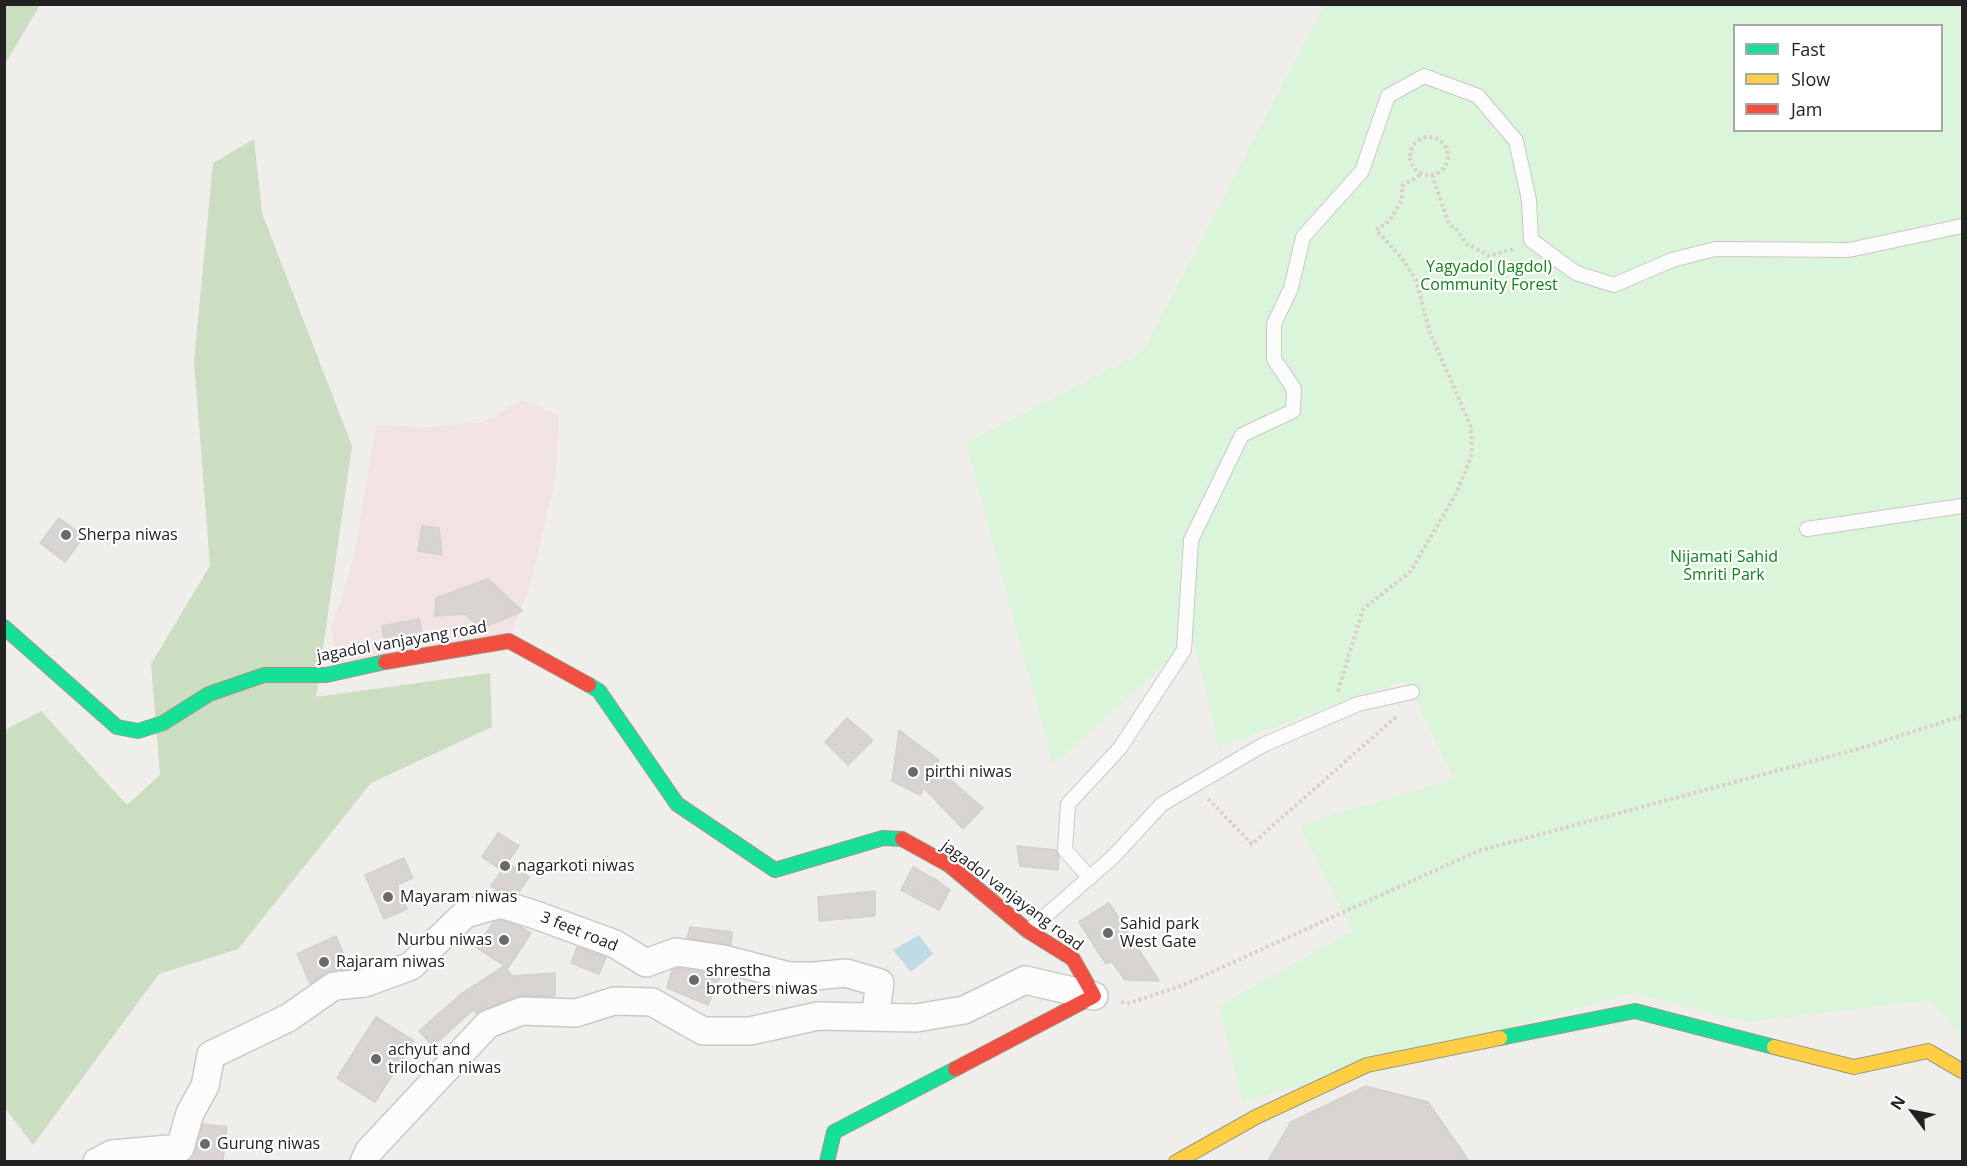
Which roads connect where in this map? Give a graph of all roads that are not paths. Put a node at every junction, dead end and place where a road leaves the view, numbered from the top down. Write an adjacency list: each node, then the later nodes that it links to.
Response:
1 (1962, 226): 6 (lane)
2 (1962, 506): 3 (lane)
3 (1807, 529)
4 (4, 627): 7 (street, jagadol vanjayang road)
5 (1412, 692): 6 (lane)
6 (1090, 878): 7 (lane)
7 (1028, 931): 8 (street, jagadol vanjayang road)
8 (1094, 996): 9 (street); 13 (street)
9 (875, 1017): 11 (street, 3 feet road); 12 (street)
10 (1962, 1071): 14 (street)
11 (97, 1161)
12 (364, 1161)
13 (827, 1161)
14 (1176, 1161)

